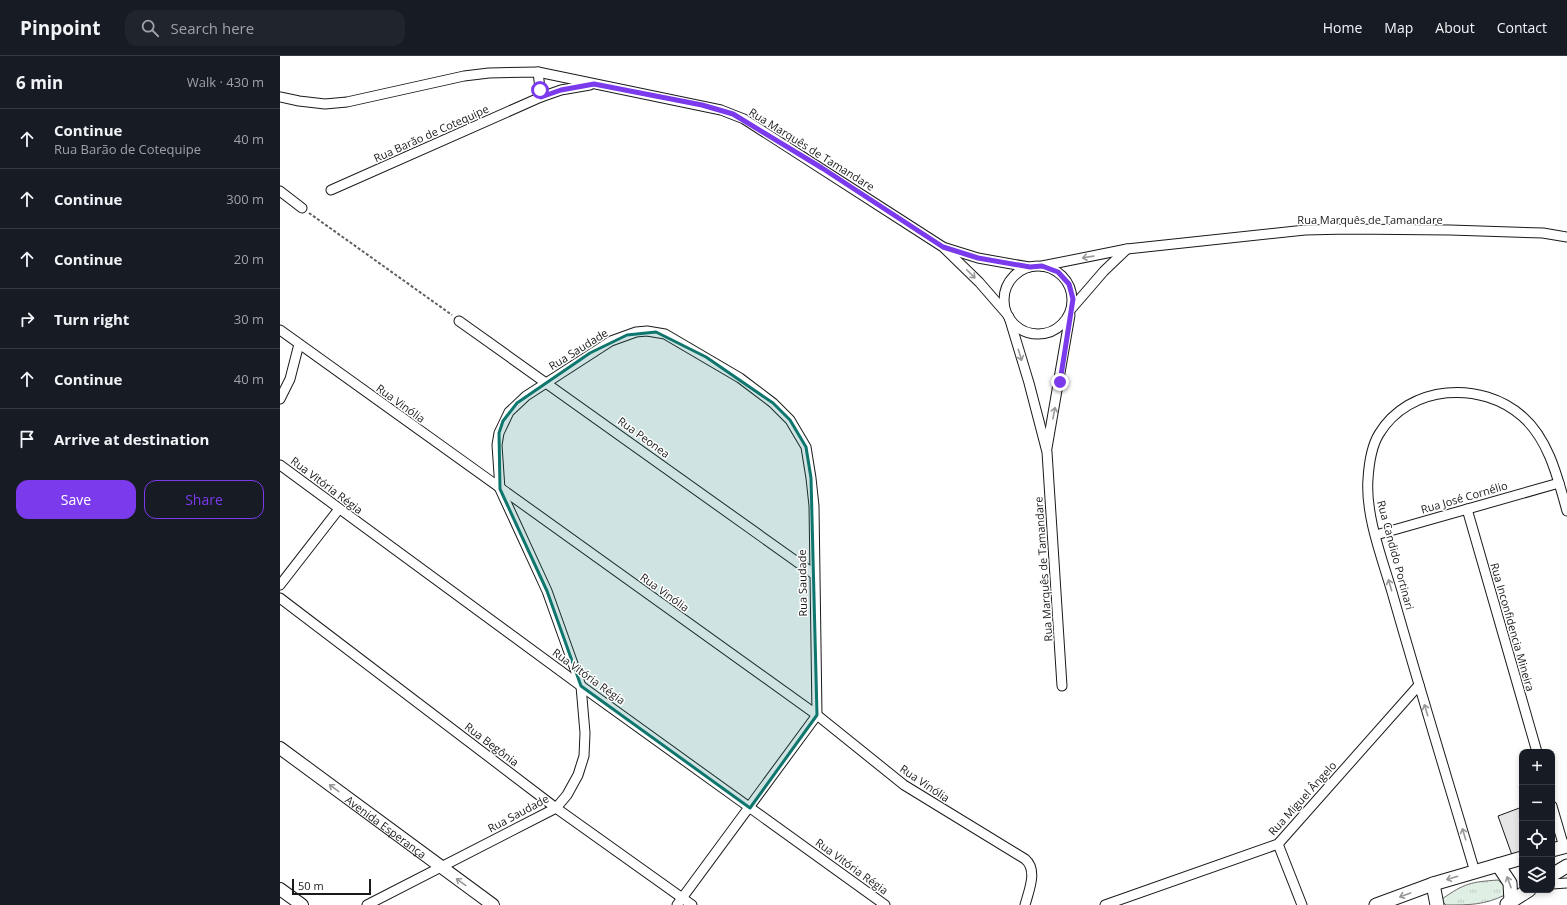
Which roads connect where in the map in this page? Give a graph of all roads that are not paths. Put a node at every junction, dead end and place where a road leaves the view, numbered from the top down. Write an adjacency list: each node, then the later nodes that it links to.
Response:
1 (538, 72): 2 (street, Rua Marquês de Tamandare); 3 (street, Rua Marquês de Tamandare); 4 (street)
2 (594, 84): 4 (street, Rua Barão de Cotequipe); 9 (street, Rua Marquês de Tamandare)
3 (280, 97)
4 (541, 97): 5 (street, Rua Barão de Cotequipe)
5 (331, 190)
6 (280, 191): 7 (street)
7 (302, 208)
8 (1567, 237): 10 (street, Rua Marquês de Tamandare)
9 (943, 247): 12 (street, Rua Marquês de Tamandare); 14 (street, Rua Marquês de Tamandare, one-way to 14)
10 (1127, 249): 11 (street, Rua Marquês de Tamandare, one-way to 11); 13 (street)
11 (1042, 266): 12 (street); 13 (street)
12 (1030, 267): 14 (street)
13 (1071, 310): 14 (street); 20 (street, Rua Marquês de Tamandare, one-way to 13)
14 (1007, 315): 20 (street, Rua Marquês de Tamandare, one-way to 20)
15 (459, 321): 18 (street, Rua Peonea)
16 (280, 330): 17 (street, Rua Vinólia)
17 (299, 344): 19 (street); 23 (street, Rua Vinólia)
18 (548, 383): 23 (street, Rua Saudade); 28 (street, Rua Peonea); 28 (street, Rua Saudade)
19 (280, 399)
20 (1047, 452): 33 (street, Rua Marquês de Tamandare)
21 (280, 465): 24 (street, Rua Vitória Régia)
22 (1559, 483): 25 (street, Rua José Cornélio); 26 (street, Rua Candido Portinari); 27 (street, Rua Candido Portinari)
23 (500, 489): 32 (street, Rua Saudade); 34 (street, Rua Vinólia)
24 (339, 509): 29 (street); 32 (street, Rua Vitória Régia)
25 (1467, 509): 27 (street, Rua José Cornélio); 36 (street, Rua Inconfidencia Mineira)
26 (1567, 511)
27 (1376, 535): 31 (street, Rua Candido Portinari, one-way to 27)
28 (814, 574): 34 (street, Rua Saudade)
29 (280, 585)
30 (280, 598): 37 (street, Rua Begônia)
31 (1419, 685): 40 (street, Rua Miguel Ângelo); 46 (street, Rua Candido Portinari, one-way to 31)
32 (581, 686): 37 (street, Rua Saudade); 38 (street, Rua Vitória Régia)
33 (1062, 686)
34 (817, 715): 38 (street); 60 (street, Rua Vinólia)
35 (280, 748): 45 (street, Avenida Esperança, one-way to 35)
36 (1536, 749)
37 (556, 808): 45 (street, Rua Saudade); 53 (street, Rua Begônia)
38 (750, 808): 53 (street); 59 (street, Rua Vitória Régia)
39 (1555, 820): 41 (street)
40 (1278, 844): 61 (street, Rua Miguel Ângelo); 62 (street)
41 (1561, 848)
42 (1519, 859): 43 (main road)
43 (1498, 865): 46 (main road); 54 (main road, one-way to 43)
44 (1567, 866): 47 (main road)
45 (440, 867): 56 (street, Rua Saudade); 57 (street, Avenida Esperança, one-way to 45)
46 (1475, 872): 49 (main road, one-way to 49)
47 (1555, 873)
48 (1567, 883): 50 (street)
49 (1433, 884): 63 (main road, one-way to 63); 64 (main road)
50 (1555, 884)
51 (280, 889): 55 (street)
52 (1525, 893): 54 (main road)
53 (679, 902): 58 (street, Rua Begônia)
54 (1510, 904)
55 (302, 905)
56 (367, 905)
57 (493, 905)
58 (692, 905)
59 (885, 905)
60 (1025, 905)
61 (1105, 905)
62 (1302, 905)
63 (1376, 905)
64 (1437, 905)

